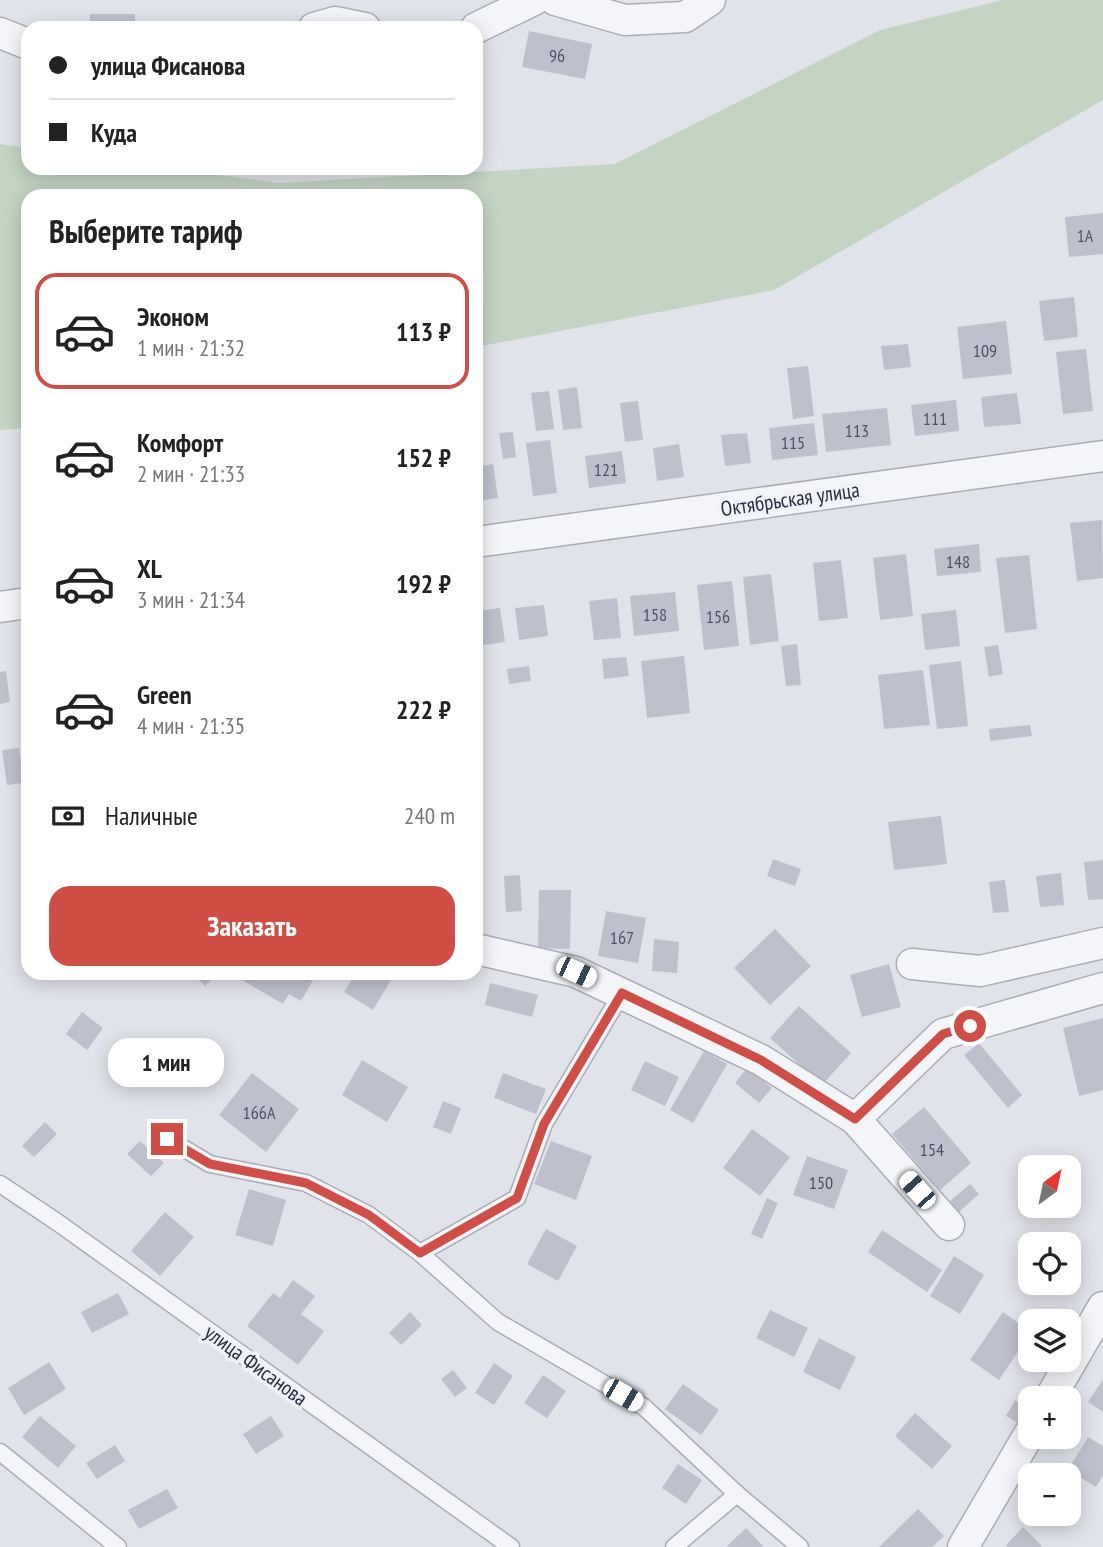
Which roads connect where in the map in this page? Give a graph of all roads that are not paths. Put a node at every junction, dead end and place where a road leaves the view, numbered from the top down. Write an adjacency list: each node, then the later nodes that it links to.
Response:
1 (534, 0): 4 (street)
2 (555, 0): 3 (street)
3 (710, 0)
4 (483, 25)
5 (0, 33): 6 (street)
6 (21, 41)
7 (1103, 456): 8 (street, Октябрьская улица)
8 (483, 541)
9 (21, 604): 10 (street)
10 (0, 607)
11 (1103, 943): 13 (street)
12 (483, 951): 15 (street)
13 (912, 964)
14 (1103, 988): 16 (street)
15 (622, 993): 16 (street); 20 (lane)
16 (855, 1119): 19 (street)
17 (167, 1139): 20 (lane)
18 (0, 1184): 27 (lane, улица Фисанова)
19 (949, 1225)
20 (420, 1253): 25 (lane)
21 (1103, 1307): 22 (street)
22 (1057, 1386)
23 (1020, 1449): 30 (street)
24 (0, 1452): 26 (lane)
25 (737, 1494): 28 (lane); 29 (lane)
26 (118, 1547)
27 (511, 1547)
28 (674, 1547)
29 (800, 1547)
30 (963, 1547)

